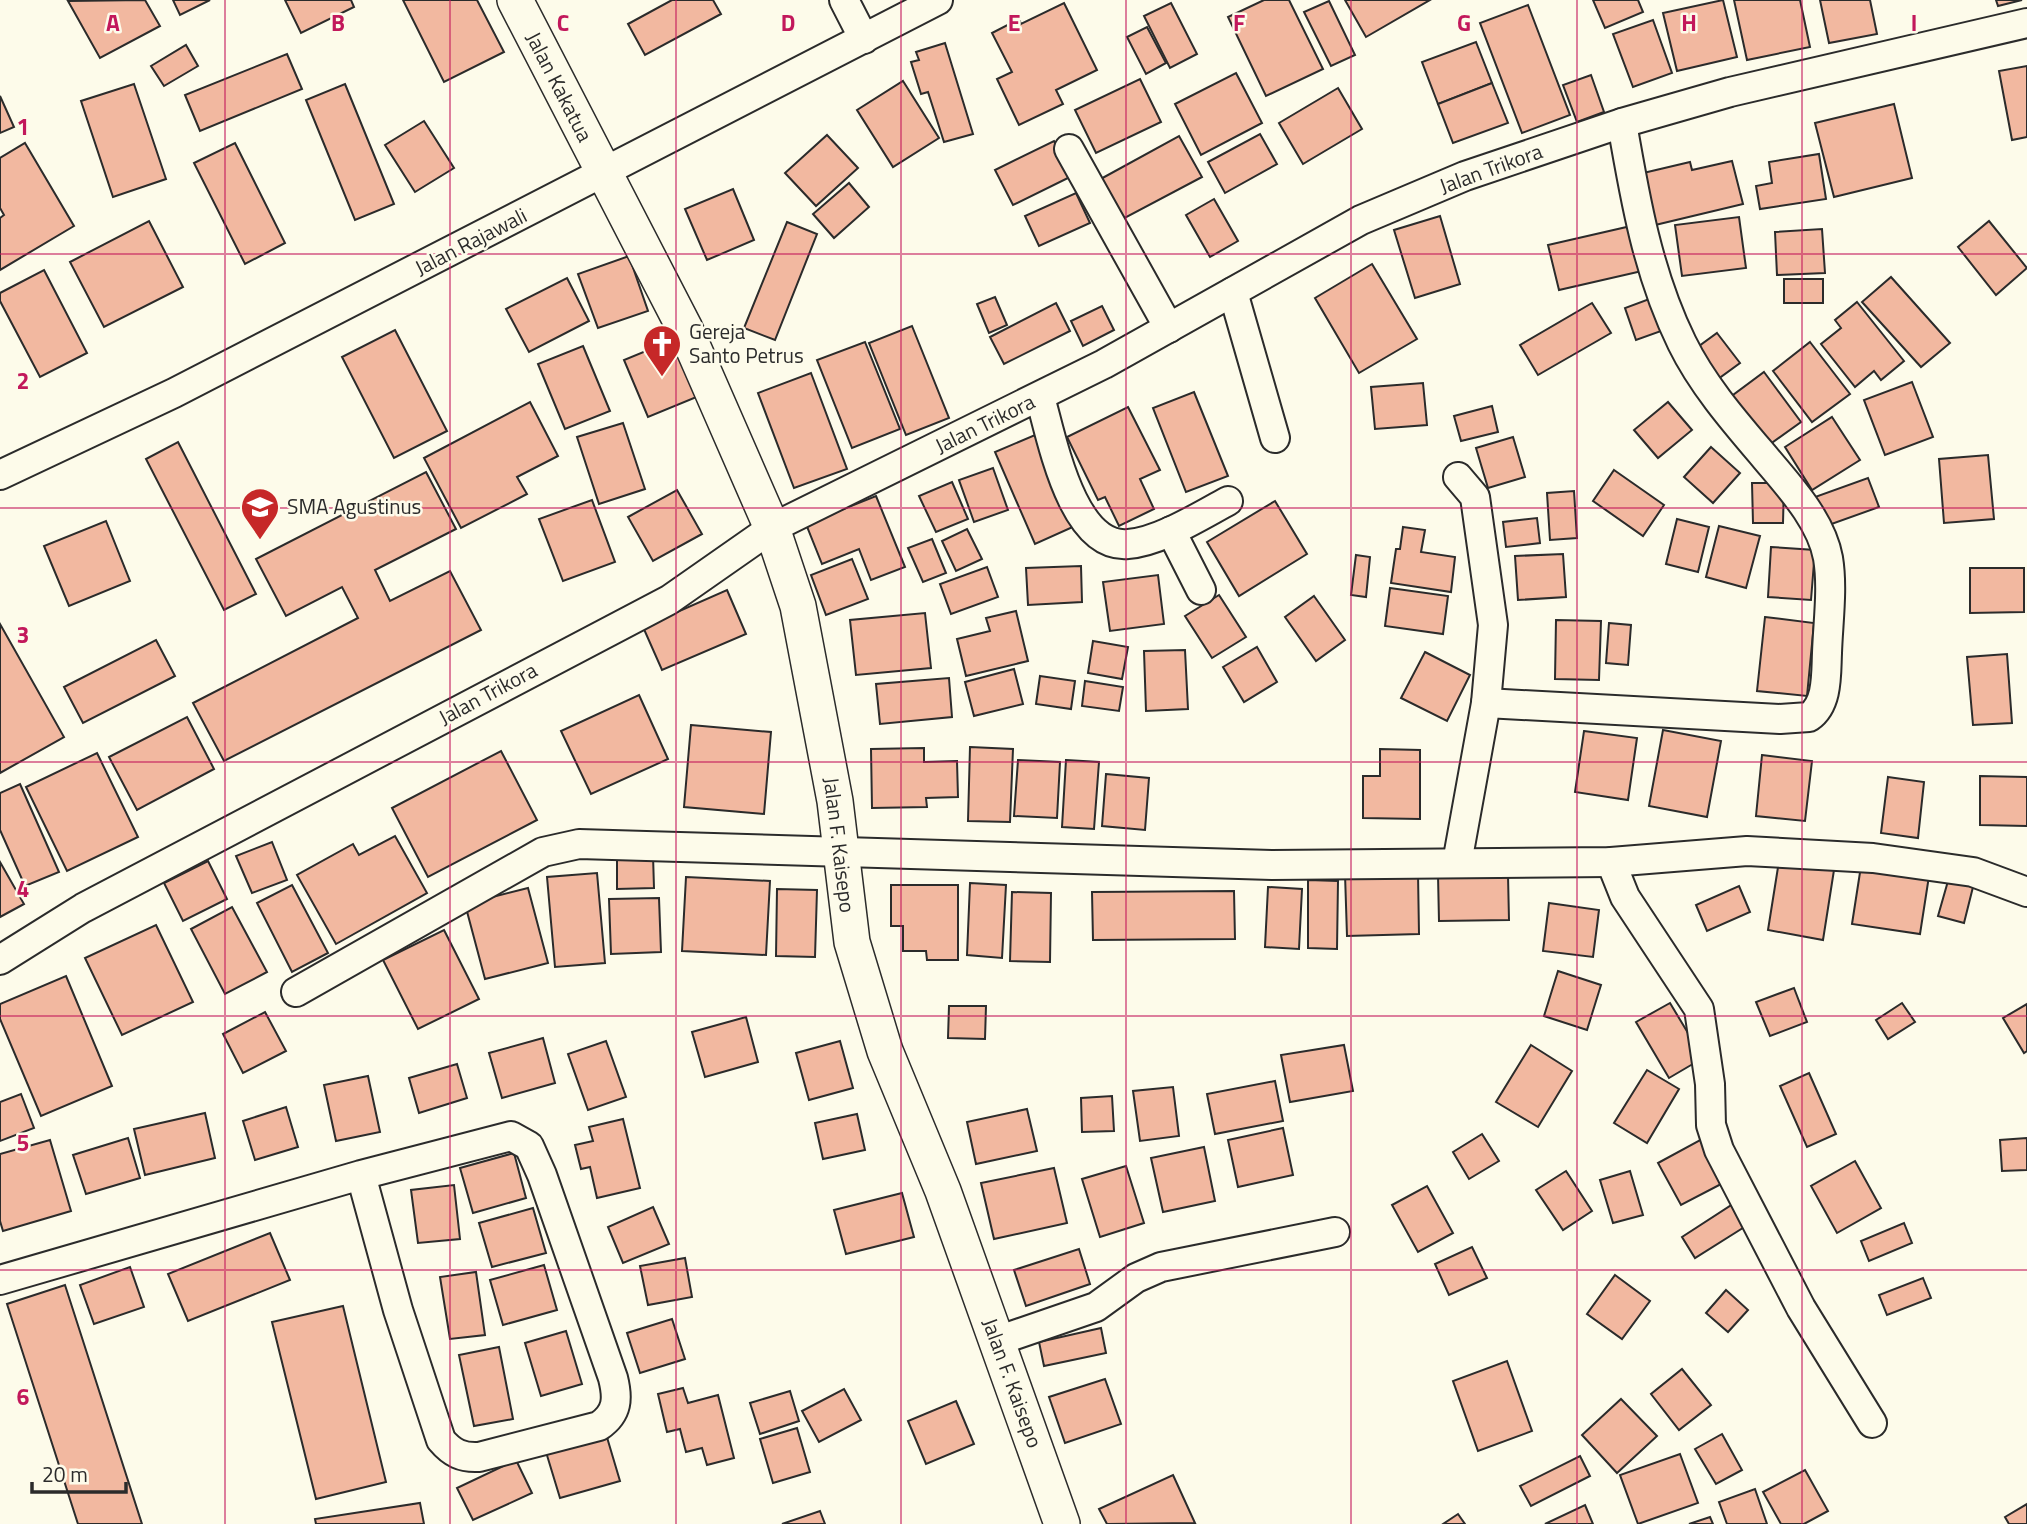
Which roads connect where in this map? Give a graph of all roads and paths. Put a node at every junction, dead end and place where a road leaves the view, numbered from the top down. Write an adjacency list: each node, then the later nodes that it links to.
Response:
1 (515, 0): 8 (street, Jalan Kakatua)
2 (844, 0): 5 (street)
3 (937, 0): 5 (street, Jalan Rajawali)
4 (2027, 23): 6 (street, Jalan Trikora)
5 (864, 39): 8 (street, Jalan Rajawali)
6 (1622, 123): 9 (street, Jalan Trikora); 19 (street)
7 (1069, 149): 10 (street)
8 (603, 174): 13 (street, Jalan Rajawali); 16 (street, Jalan F. Kaisepo)
9 (1233, 292): 10 (street, Jalan Trikora); 12 (street)
10 (1169, 328): 11 (street, Jalan Trikora)
11 (1040, 397): 16 (street, Jalan Trikora); 17 (street)
12 (1275, 438)
13 (0, 475)
14 (1458, 477): 19 (street)
15 (1227, 501): 17 (street)
16 (772, 528): 20 (street, Jalan F. Kaisepo); 24 (street, Jalan Trikora)
17 (1171, 530): 18 (street)
18 (1201, 590)
19 (1486, 703): 22 (street)
20 (838, 851): 22 (street); 25 (street); 29 (street, Jalan F. Kaisepo)
21 (1611, 862): 22 (street); 23 (street); 30 (street)
22 (1457, 863)
23 (2027, 892)
24 (0, 960)
25 (296, 992)
26 (361, 1175): 26 (street); 28 (street)
27 (1335, 1232): 29 (street)
28 (0, 1280)
29 (997, 1341): 31 (street, Jalan F. Kaisepo)
30 (1872, 1423)
31 (1062, 1524)

